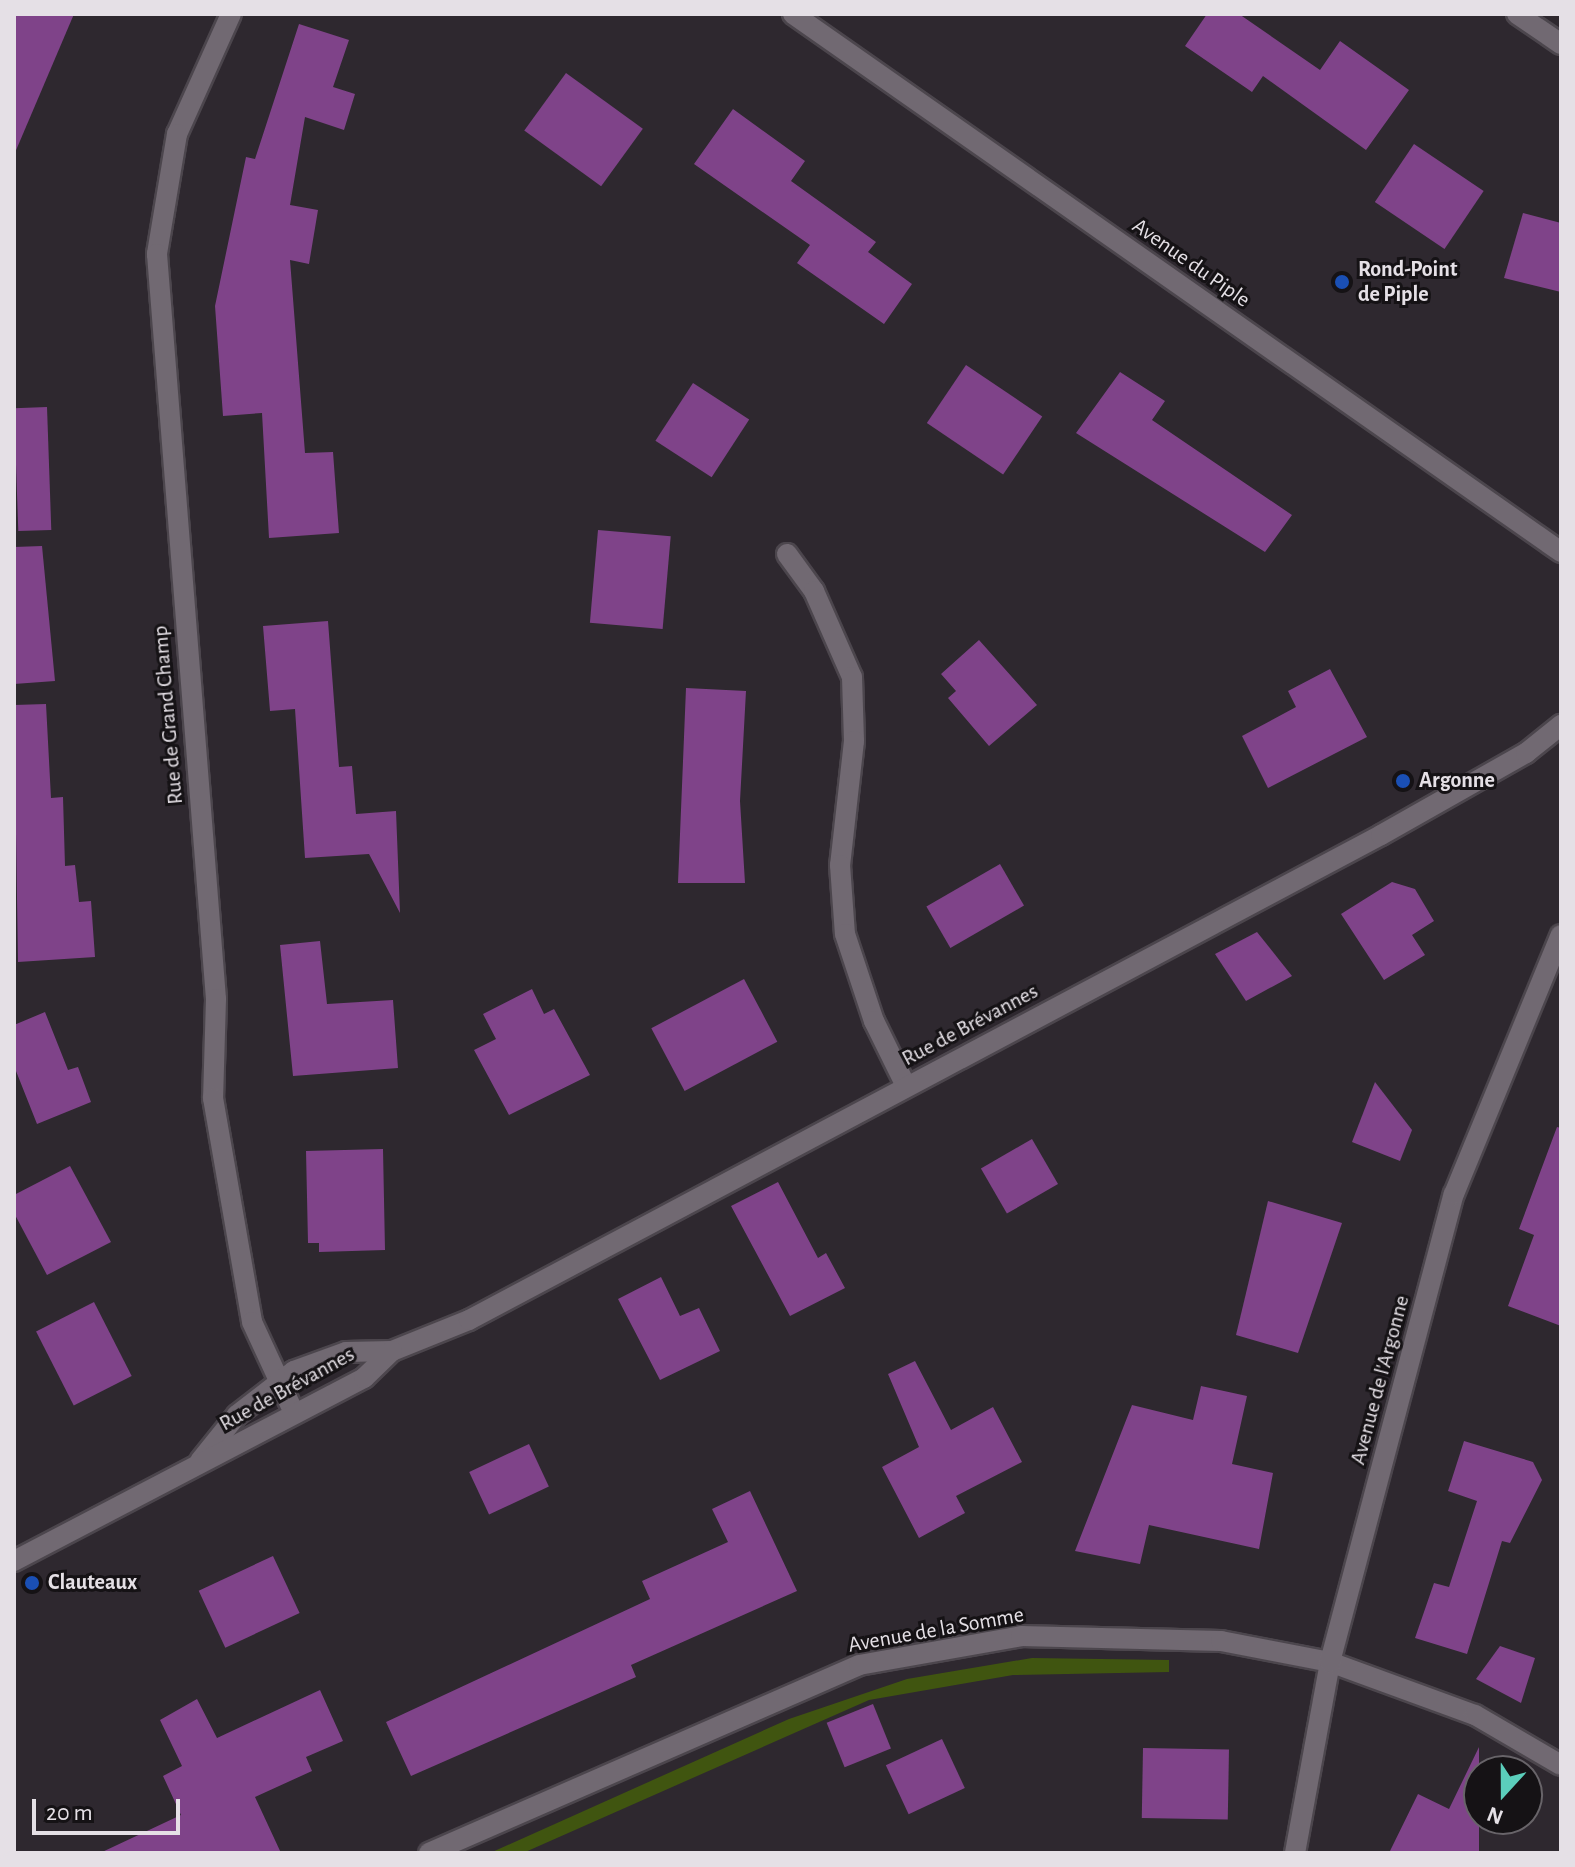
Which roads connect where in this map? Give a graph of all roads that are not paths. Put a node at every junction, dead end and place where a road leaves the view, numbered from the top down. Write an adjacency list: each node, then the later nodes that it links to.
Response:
1 (231, 14): 11 (street, Rue de Grand Champ)
2 (793, 14): 5 (street, Avenue du Piple)
3 (1521, 15): 4 (street)
4 (1561, 44)
5 (1561, 552)
6 (787, 554): 9 (street)
7 (1561, 725): 9 (street, Rue de Brévannes)
8 (1561, 935): 15 (street, Avenue de l'Argonne)
9 (906, 1086): 10 (street, Rue de Brévannes)
10 (392, 1351): 11 (street, Rue de Brévannes); 12 (street, Rue de Brévannes)
11 (278, 1385): 12 (street, Rue de Grand Champ); 13 (street, Rue de Brévannes)
12 (294, 1413): 13 (street, Rue de Brévannes)
13 (200, 1461): 14 (street, Rue de Brévannes)
14 (14, 1561)
15 (1330, 1662): 16 (street, Avenue de la Somme); 17 (street, Avenue de la Somme); 18 (street, Avenue de l'Argonne)
16 (1561, 1765)
17 (429, 1853)
18 (1295, 1853)

